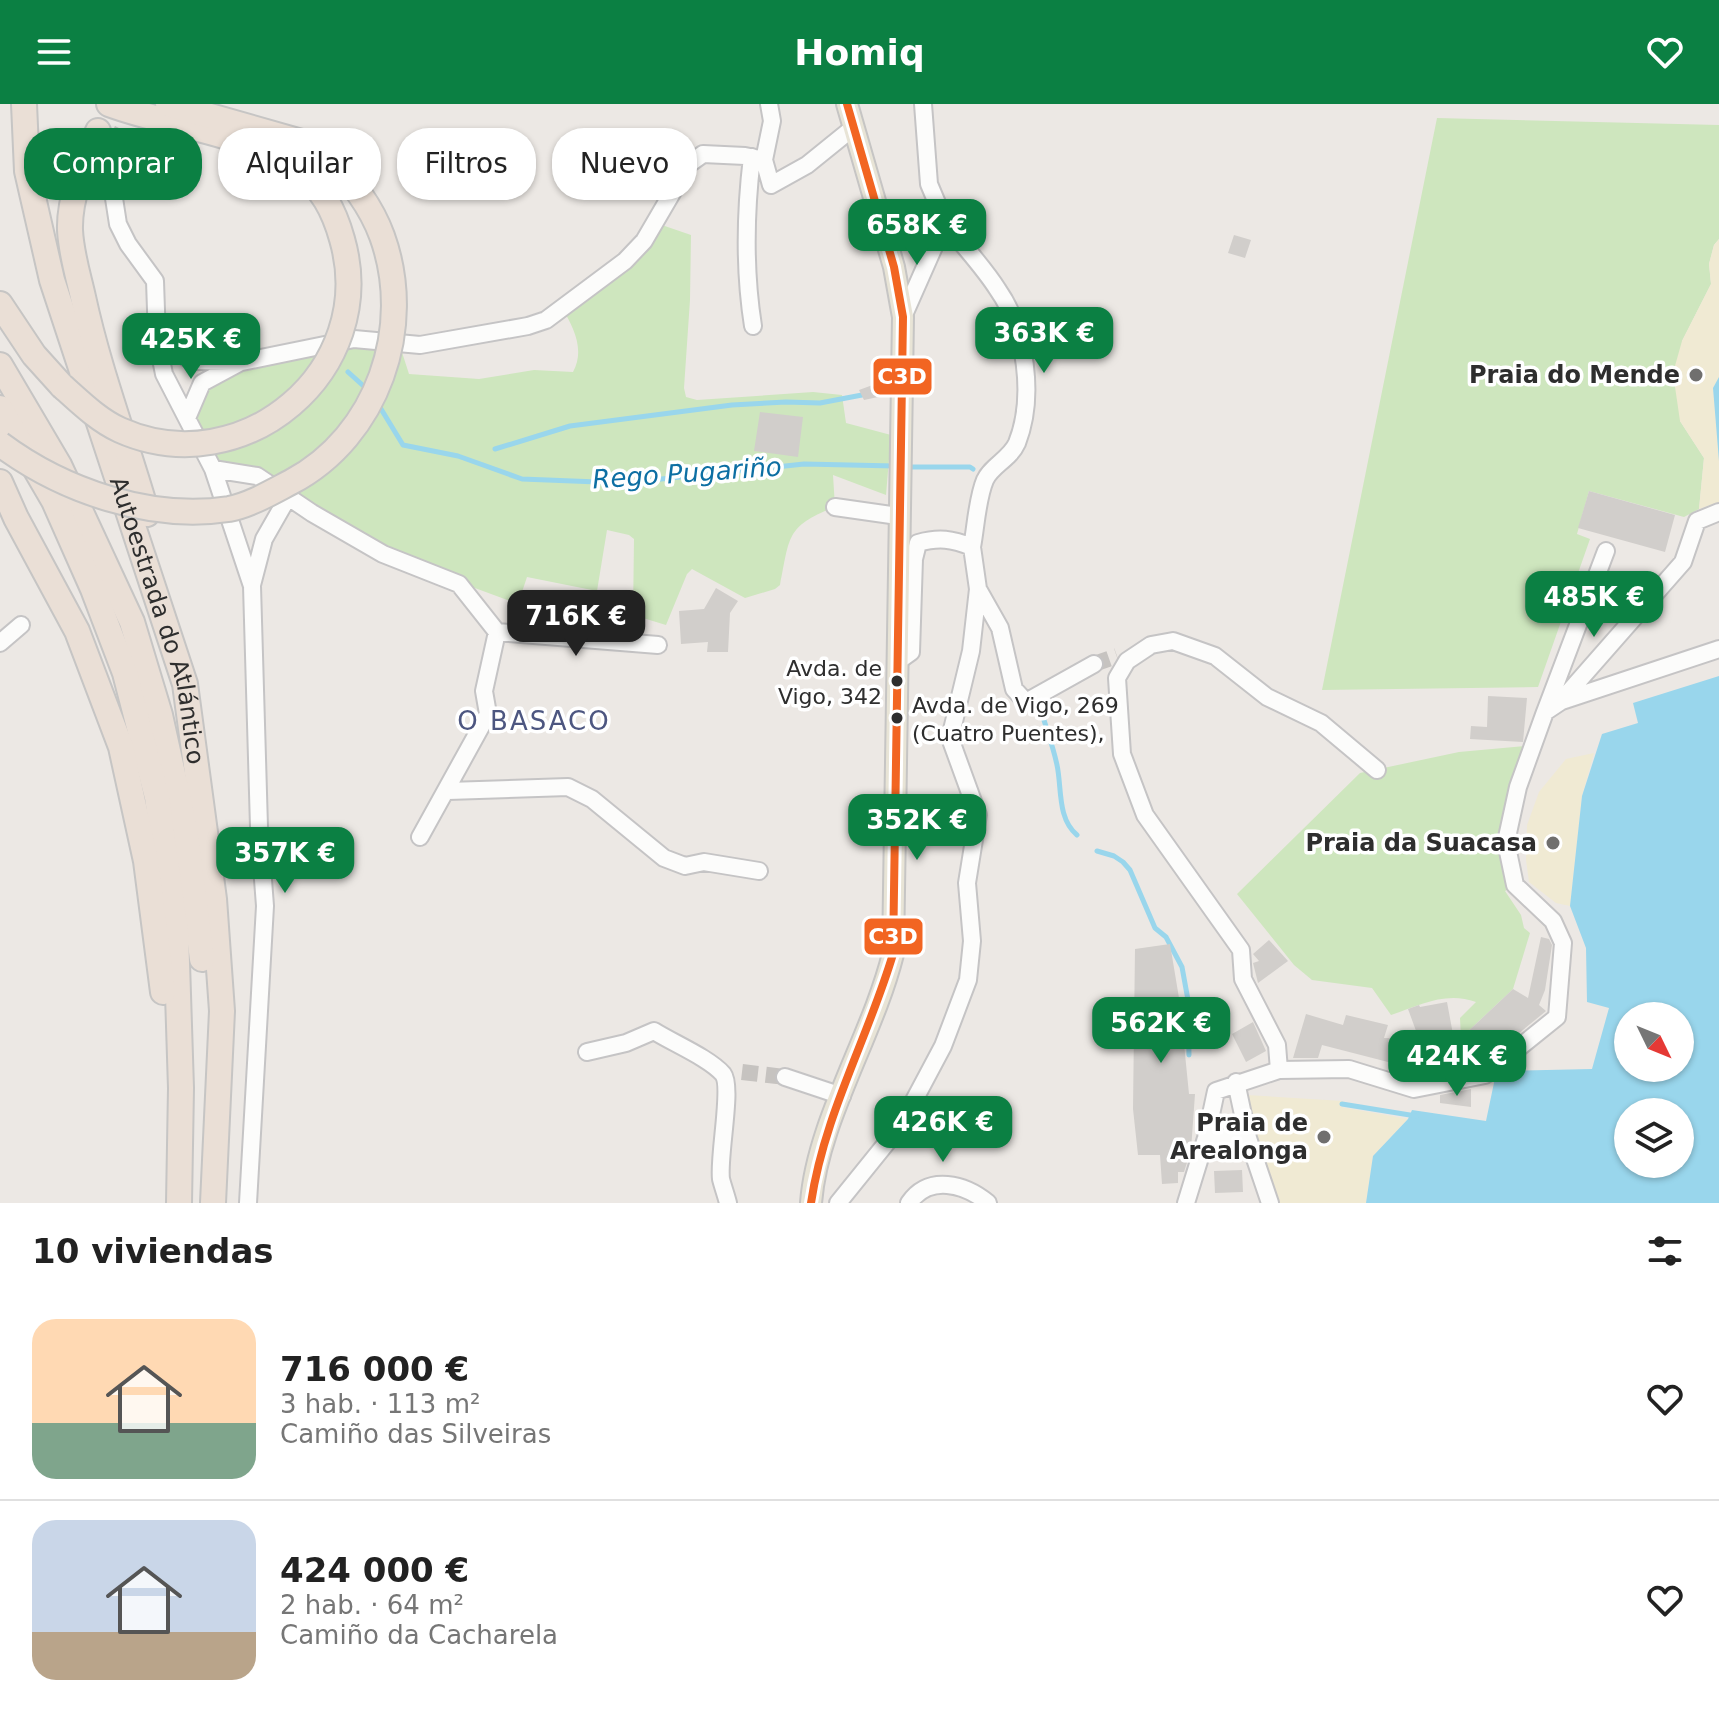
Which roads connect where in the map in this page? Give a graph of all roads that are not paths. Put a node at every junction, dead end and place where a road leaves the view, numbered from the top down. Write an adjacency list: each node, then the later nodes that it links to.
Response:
1 (24, 104): 40 (highway, Autoestrada do Atlántico)
2 (109, 104): 12 (highway, bridge)
3 (168, 104): 20 (highway, bridge)
4 (769, 104): 8 (street)
5 (847, 104): 7 (main road)
6 (923, 104): 11 (street)
7 (854, 127): 8 (street); 13 (main road)
8 (758, 158): 14 (street); 16 (street)
9 (74, 200): 40 (highway)
10 (114, 200): 15 (street)
11 (945, 222): 13 (street); 27 (street)
12 (0, 304)
13 (903, 317): 25 (main road)
14 (753, 326)
15 (157, 339): 16 (street); 19 (street)
16 (242, 362): 19 (street)
17 (0, 365): 54 (highway, Autoestrada do Atlántico)
18 (0, 408): 56 (highway, Autoestrada do Atlántico)
19 (187, 418): 21 (street)
20 (0, 444)
21 (213, 469): 23 (street); 29 (street)
22 (0, 482): 55 (highway)
23 (288, 497): 29 (street); 32 (street)
24 (835, 507): 25 (street)
25 (898, 511): 38 (main road)
26 (1719, 512): 41 (street)
27 (972, 547): 30 (street); 38 (street)
28 (1606, 551): 42 (street)
29 (252, 586): 58 (street)
30 (978, 589): 39 (street); 61 (street)
31 (21, 625): 33 (street)
32 (497, 632): 34 (street); 44 (street)
33 (0, 643)
34 (658, 645)
35 (1151, 645): 37 (street); 43 (street); 48 (street)
36 (1719, 649): 41 (street)
37 (1117, 656)
38 (897, 662): 51 (main road)
39 (1094, 664)
40 (185, 684): 54 (highway, Autoestrada do Atlántico)
41 (1560, 702): 42 (street)
42 (1545, 712): 48 (street)
43 (1377, 770)
44 (448, 791): 45 (street); 46 (street)
45 (420, 837)
46 (759, 871)
47 (587, 1052): 59 (street)
48 (1279, 1070): 50 (street)
49 (785, 1077): 51 (street)
50 (1236, 1082): 52 (street); 53 (street)
51 (842, 1096): 60 (main road)
52 (1206, 1138): 53 (street); 64 (street)
53 (1248, 1138): 65 (street)
54 (214, 1149): 57 (highway, Autoestrada do Atlántico)
55 (173, 1203)
56 (179, 1203)
57 (213, 1203)
58 (248, 1203)
59 (728, 1203)
60 (811, 1203)
61 (838, 1203)
62 (909, 1203): 63 (street)
63 (988, 1203)
64 (1186, 1203)
65 (1270, 1203)

